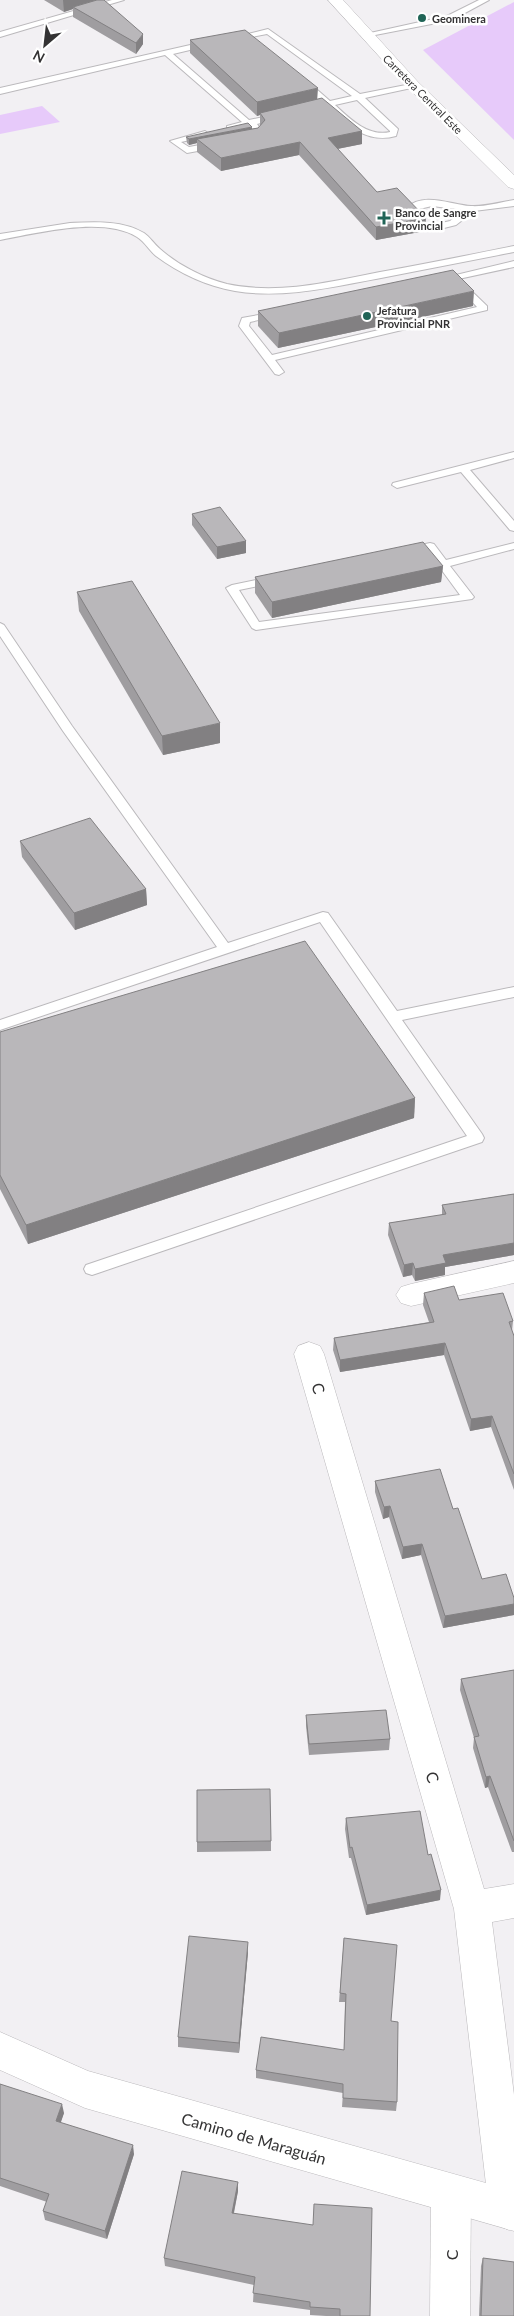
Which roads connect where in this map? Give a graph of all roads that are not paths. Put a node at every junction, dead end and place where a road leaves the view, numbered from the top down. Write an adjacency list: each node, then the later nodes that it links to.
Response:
1 (120, 0): 4 (lane)
2 (335, 0): 5 (street, Carretera Central Este)
3 (485, 0): 5 (lane)
4 (0, 35)
5 (365, 35): 10 (street, Carretera Central Este)
6 (246, 36): 7 (lane); 8 (lane); 12 (lane)
7 (253, 42)
8 (166, 52): 11 (lane); 16 (lane)
9 (299, 79): 13 (lane)
10 (413, 85): 12 (lane); 19 (street, Carretera Central Este)
11 (0, 91)
12 (359, 97): 13 (lane); 13 (lane)
13 (330, 104): 14 (lane)
14 (304, 110)
15 (286, 114): 16 (lane)
16 (250, 123): 17 (lane); 18 (lane)
17 (235, 141)
18 (226, 142)
19 (514, 184)
20 (514, 203): 22 (lane)
21 (411, 208): 22 (lane)
22 (471, 209): 23 (lane)
23 (432, 228)
24 (0, 237): 25 (lane)
25 (514, 249)
26 (514, 264): 27 (lane)
27 (453, 277): 28 (lane); 30 (lane)
28 (425, 283)
29 (292, 310): 30 (lane)
30 (269, 359): 31 (lane)
31 (279, 372)
32 (514, 455): 33 (lane)
33 (463, 468): 34 (lane); 35 (lane)
34 (397, 485)
35 (514, 528)
36 (514, 546): 37 (lane)
37 (443, 564): 37 (lane)
38 (0, 627): 39 (lane)
39 (226, 950): 41 (lane); 42 (lane)
40 (514, 992): 41 (lane)
41 (393, 1017): 43 (lane)
42 (0, 1025)
43 (92, 1269)
44 (514, 1272): 45 (street)
45 (411, 1295)
46 (309, 1354): 48 (street, C)
47 (514, 1902): 48 (street)
48 (472, 1909): 51 (street, C)
49 (0, 2051): 50 (street, Camino de Maraguán)
50 (451, 2194): 51 (street, Camino de Maraguán); 52 (street, C)
51 (512, 2210)
52 (450, 2316)

